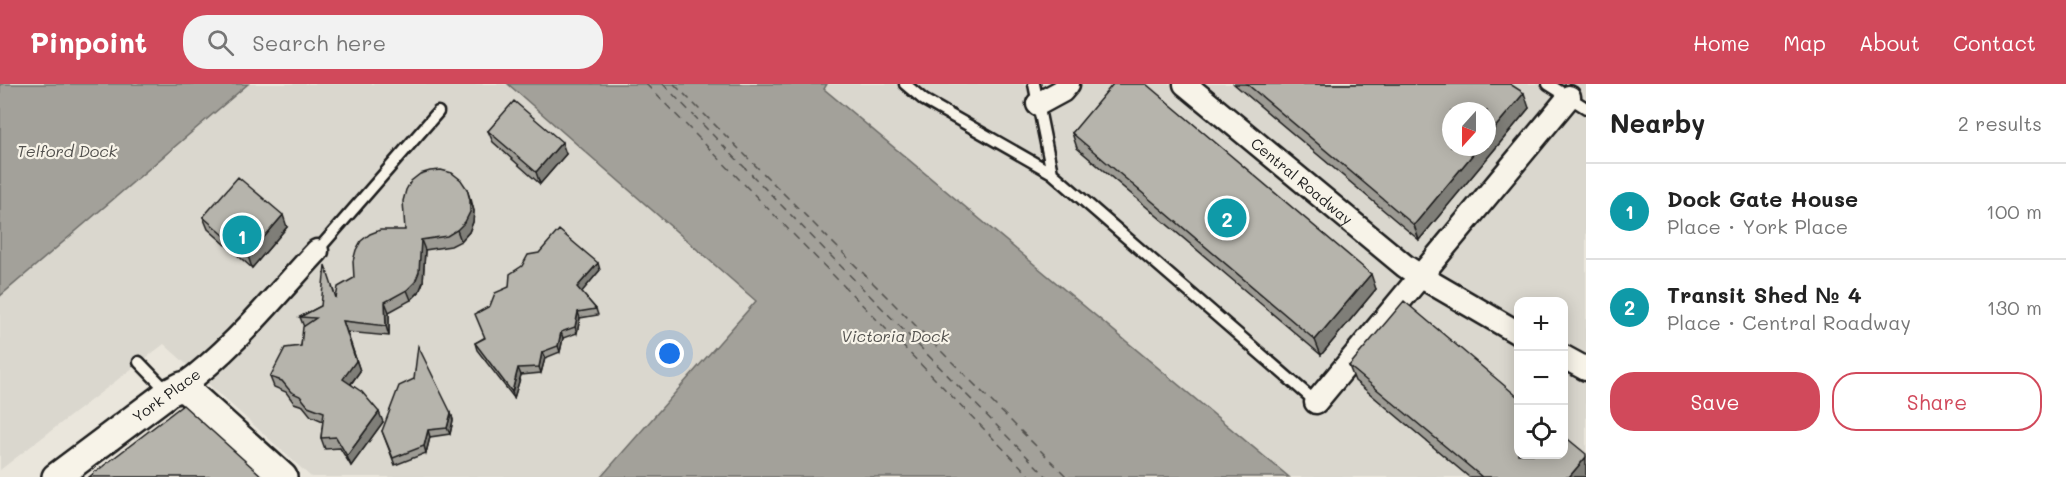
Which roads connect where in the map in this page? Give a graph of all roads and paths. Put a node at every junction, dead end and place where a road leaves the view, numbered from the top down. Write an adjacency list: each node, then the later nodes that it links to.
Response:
1 (905, 84): 8 (lane)
2 (1068, 84): 5 (street)
3 (1185, 84): 10 (street, Central Roadway)
4 (1548, 84): 6 (lane)
5 (1036, 94): 8 (lane)
6 (1578, 103): 10 (street)
7 (438, 112): 9 (lane)
8 (1052, 173): 16 (lane)
9 (317, 251): 15 (street, York Place)
10 (1420, 276): 11 (street, Central Roadway); 16 (street)
11 (1514, 331)
12 (1568, 360): 14 (street)
13 (139, 362): 15 (lane)
14 (1586, 369)
15 (175, 390): 17 (street, York Place); 18 (street)
16 (1316, 402)
17 (56, 477)
18 (283, 477)

